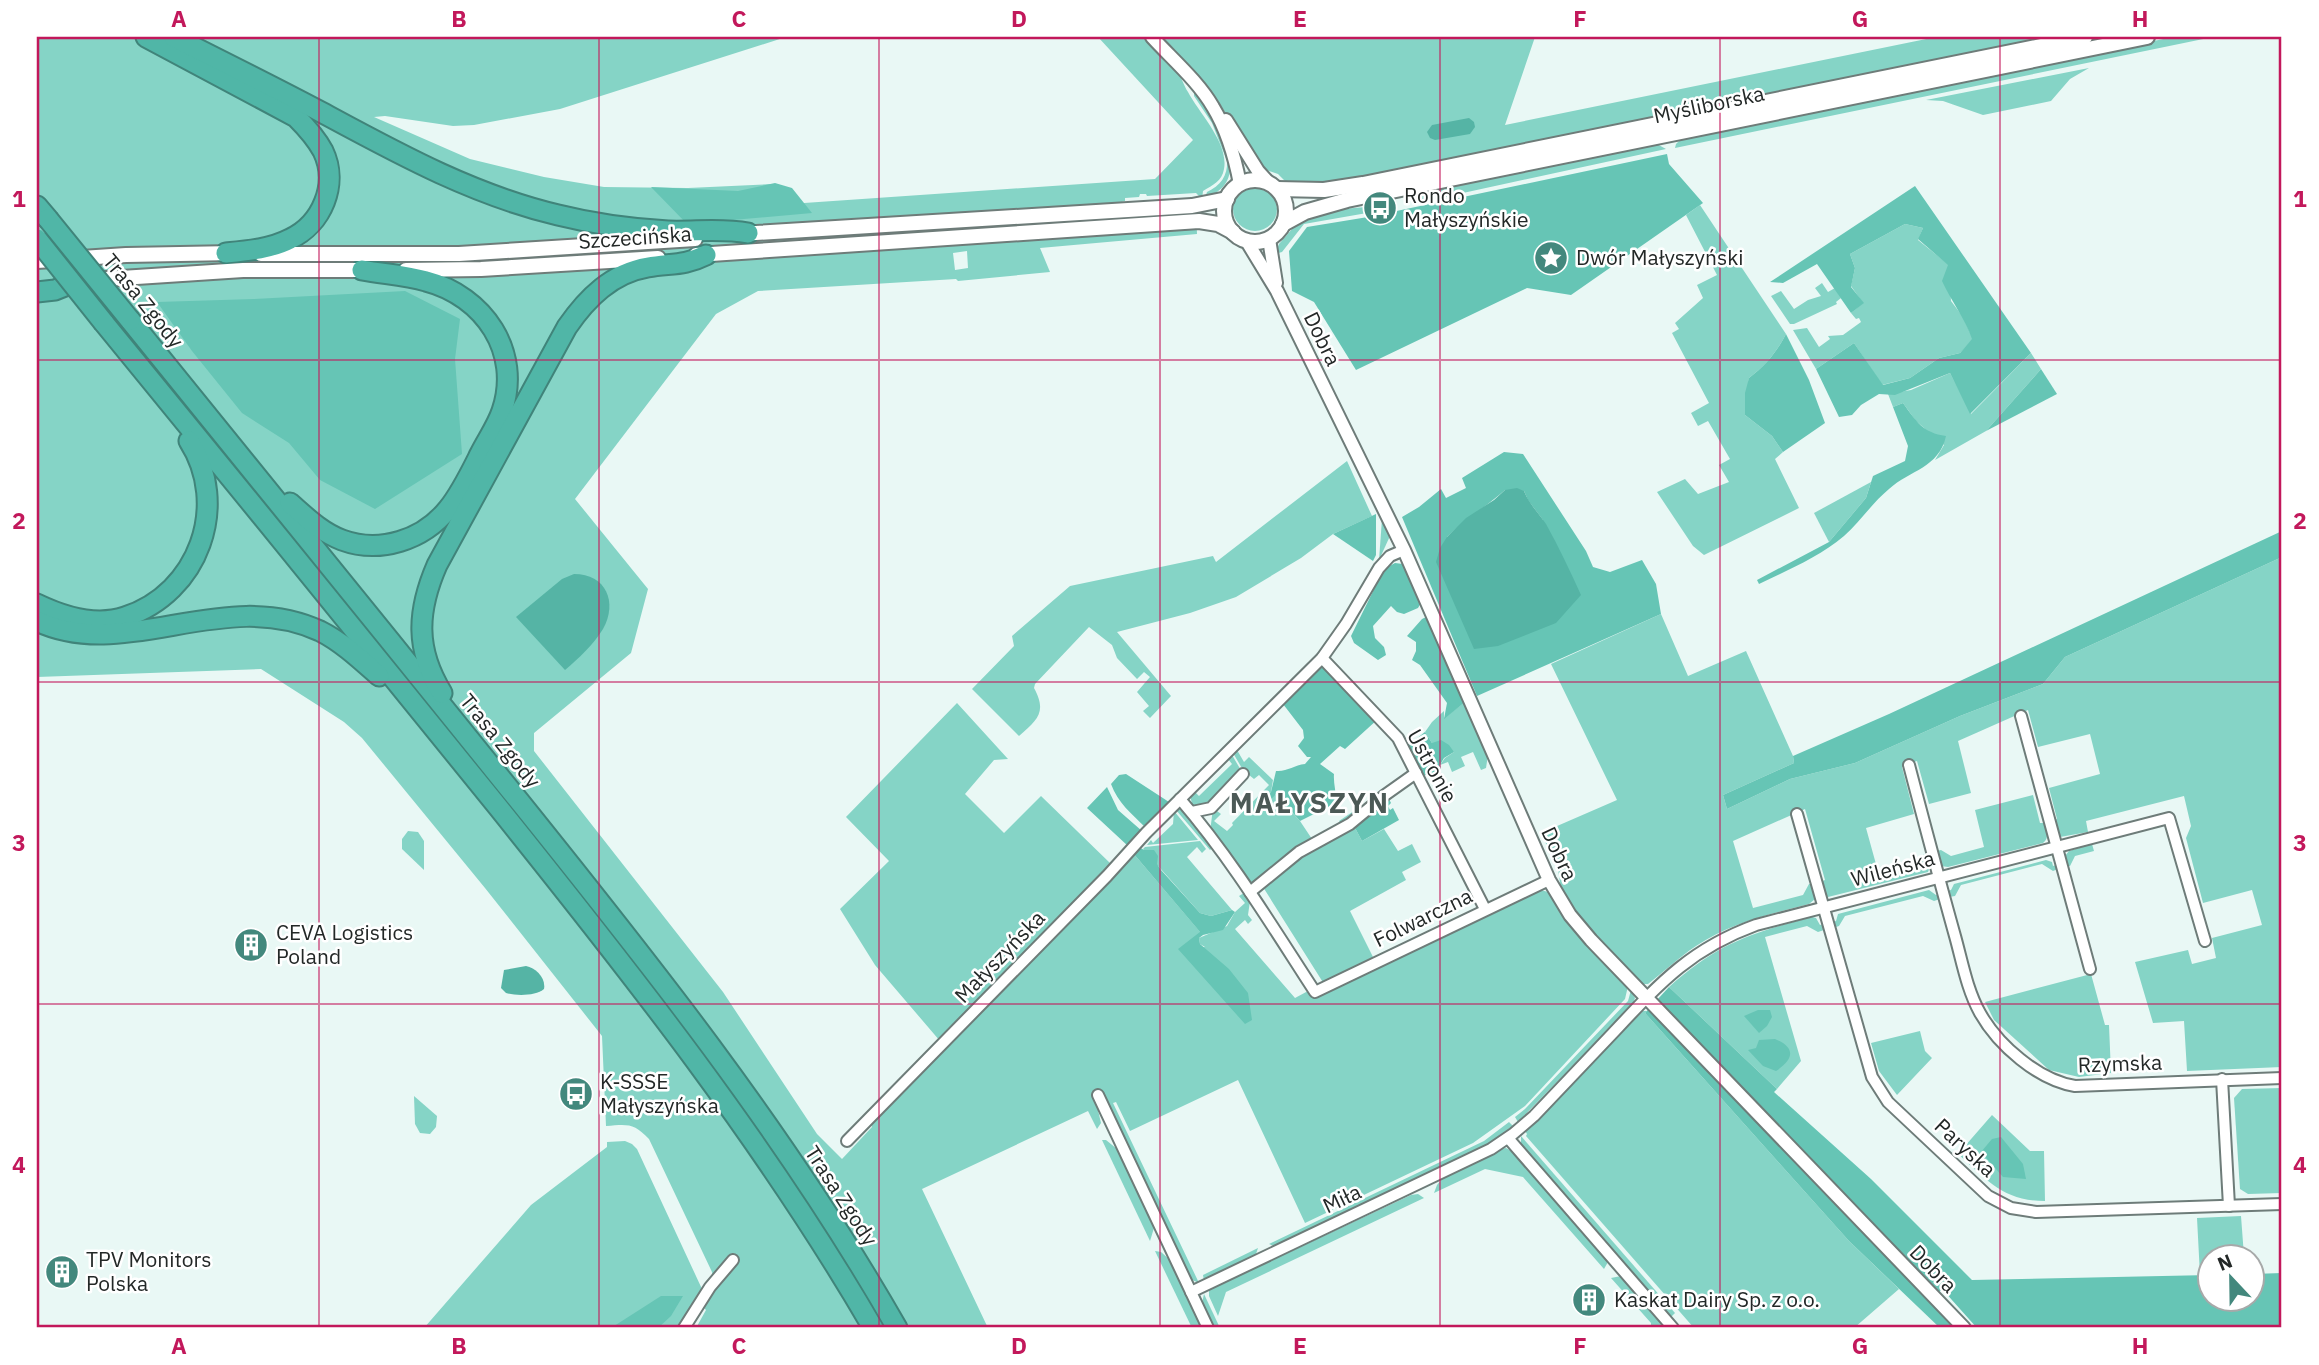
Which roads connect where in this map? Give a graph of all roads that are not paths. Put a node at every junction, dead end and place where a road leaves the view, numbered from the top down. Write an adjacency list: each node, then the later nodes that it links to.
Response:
1 (146, 37): 17 (highway)
2 (174, 37): 13 (highway)
3 (1152, 37): 6 (street)
4 (2085, 37): 8 (main road, Myśliborska)
5 (2147, 37): 11 (main road, Myśliborska)
6 (1213, 107): 7 (street); 8 (street)
7 (1240, 184): 8 (main road); 9 (main road)
8 (1273, 186): 11 (main road)
9 (1227, 199): 12 (main road); 13 (main road, Szczecińska)
10 (42, 213): 26 (highway, Trasa Zgody, bridge)
11 (1283, 224): 15 (main road)
12 (1233, 232): 16 (main road); 18 (main road, Szczecińska)
13 (748, 233): 17 (main road, Szczecińska)
14 (37, 239): 25 (highway, Trasa Zgody, bridge)
15 (1269, 239): 16 (main road); 23 (street, Dobra)
16 (1246, 240): 23 (street, Dobra)
17 (226, 253): 19 (main road, Szczecińska)
18 (706, 255): 20 (main road, Szczecińska); 33 (highway)
19 (37, 261)
20 (362, 270): 21 (main road, Szczecińska); 26 (highway)
21 (80, 281): 22 (main road, Szczecińska); 24 (highway)
22 (37, 284)
23 (1277, 291): 27 (street, Dobra)
24 (37, 292)
25 (149, 378): 28 (highway); 32 (highway, Trasa Zgody)
26 (232, 446): 33 (highway, Trasa Zgody)
27 (1404, 550): 30 (street, Małyszyńska); 42 (street, Dobra)
28 (37, 604)
29 (37, 621): 32 (highway)
30 (1322, 658): 35 (street, Ustronie); 37 (street, Małyszyńska)
31 (2021, 716): 40 (street)
32 (431, 725): 59 (highway, Trasa Zgody)
33 (480, 753): 60 (highway, Trasa Zgody)
34 (1909, 765): 41 (street, Rzymska)
35 (1416, 773): 43 (street); 45 (street, Ustronie)
36 (1244, 774): 38 (street)
37 (1180, 799): 38 (street); 53 (street, Małyszyńska)
38 (1192, 812): 43 (street)
39 (1797, 814): 44 (street, Paryska)
40 (2055, 846): 41 (street, Wileńska); 46 (street, Wileńska); 47 (street)
41 (1938, 877): 44 (street, Wileńska); 50 (street, Rzymska)
42 (1549, 880): 45 (street, Folwarczna); 48 (street, Dobra)
43 (1250, 892): 45 (street, Folwarczna)
44 (1824, 906): 48 (street, Wileńska); 55 (street, Paryska)
45 (1485, 909)
46 (2205, 941)
47 (2090, 970)
48 (1646, 998): 52 (street, Miła); 63 (street, Dobra)
49 (2282, 1078): 50 (street, Rzymska)
50 (2222, 1079): 55 (street)
51 (1098, 1095): 57 (street)
52 (1508, 1138): 57 (street, Miła); 62 (street)
53 (847, 1141)
54 (2282, 1204): 55 (street, Paryska)
55 (2229, 1206)
56 (733, 1260): 58 (street)
57 (1191, 1292): 61 (street)
58 (684, 1328)
59 (873, 1328)
60 (897, 1328)
61 (1208, 1328)
62 (1673, 1328)
63 (1964, 1328)

